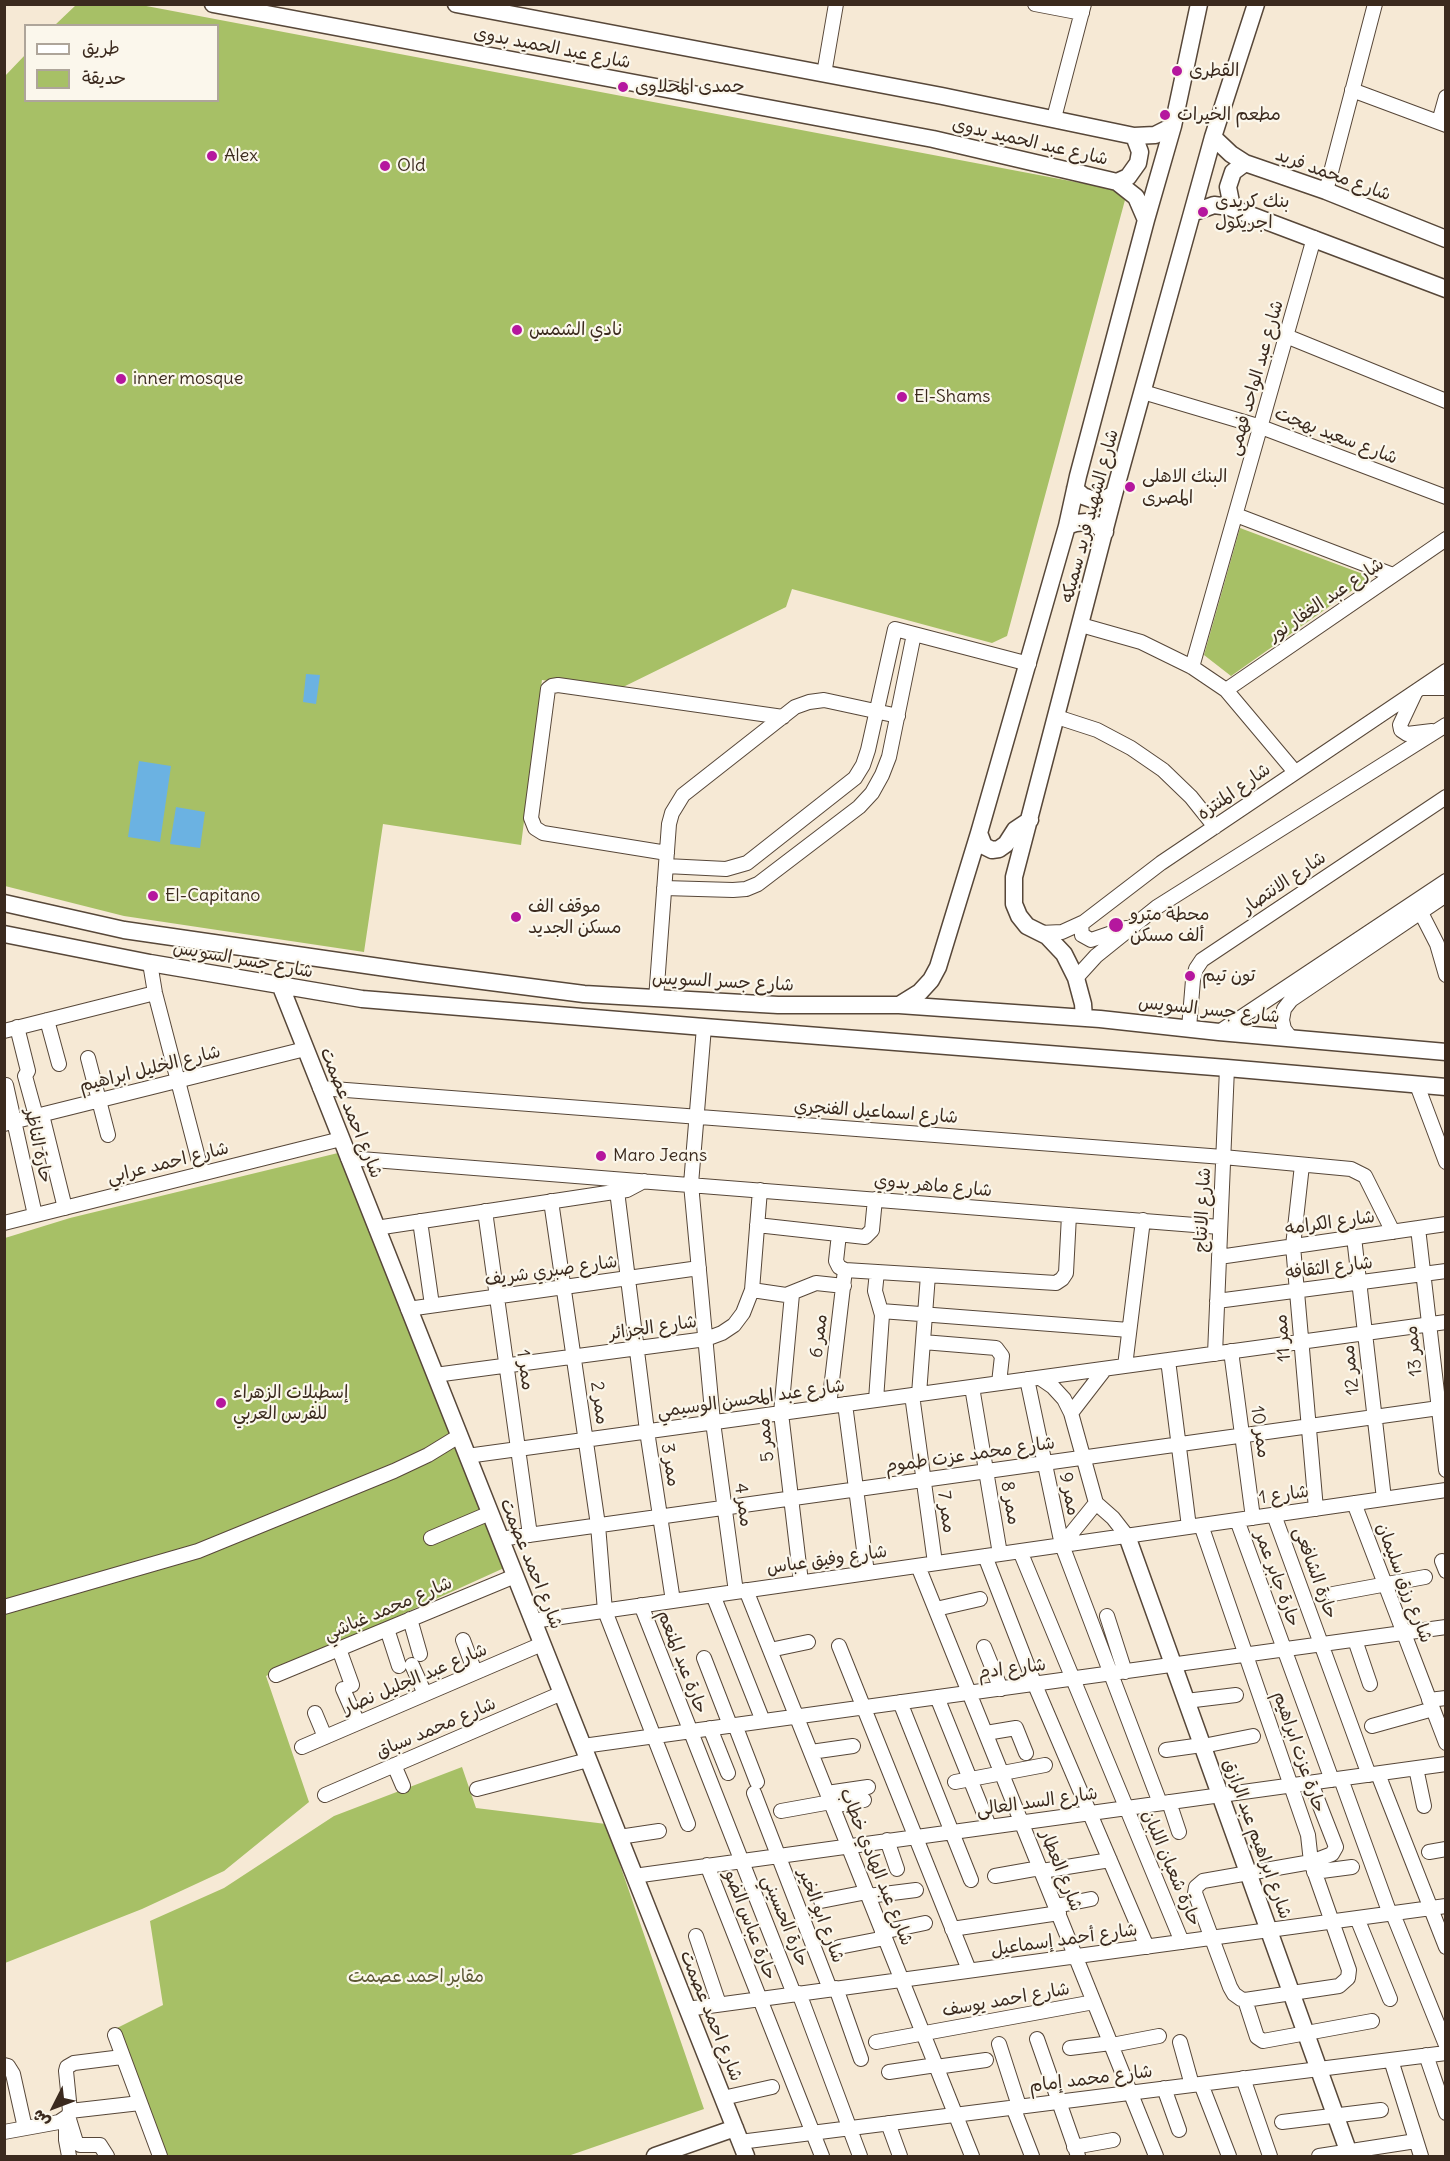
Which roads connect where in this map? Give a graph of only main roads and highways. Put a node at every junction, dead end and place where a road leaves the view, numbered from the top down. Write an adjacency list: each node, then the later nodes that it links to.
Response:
1 (1199, 4): 7 (main road, شارع الشهيد فريد سميكه)
2 (1208, 4): 7 (main road)
3 (1244, 4): 8 (main road)
4 (1256, 4): 8 (main road, شارع الشهيد فريد سميكه)
5 (220, 5): 13 (main road, شارع عبد الحميد بدوى)
6 (464, 5): 10 (main road, شارع عبد الحميد بدوى)
7 (1195, 26): 9 (main road, شارع الشهيد فريد سميكه)
8 (1245, 39): 11 (main road, شارع الشهيد فريد سميكه)
9 (1173, 126): 10 (main road, شارع عبد الحميد بدوى); 16 (main road, شارع الشهيد فريد سميكه)
10 (1134, 136): 13 (main road)
11 (1213, 137): 12 (main road, شارع محمد فريد); 15 (main road, شارع الشهيد فريد سميكه)
12 (1245, 163): 14 (main road); 17 (main road, شارع محمد فريد)
13 (1117, 182): 16 (main road, شارع عبد الحميد بدوى)
14 (1238, 210): 15 (main road); 18 (main road)
15 (1192, 213): 20 (main road, شارع الشهيد فريد سميكه)
16 (1146, 220): 19 (main road, شارع الشهيد فريد سميكه)
17 (1446, 239)
18 (1446, 289)
19 (1075, 489): 20 (main road); 21 (main road, شارع الشهيد فريد سميكه)
20 (1114, 494): 22 (main road, شارع الشهيد فريد سميكه)
21 (1067, 526): 22 (main road); 24 (main road, شارع الشهيد فريد سميكه)
22 (1105, 532): 23 (main road, شارع الشهيد فريد سميكه)
23 (1030, 820): 24 (main road); 29 (main road, شارع الشهيد فريد سميكه)
24 (979, 833): 28 (main road, شارع الشهيد فريد سميكه)
25 (4, 903): 28 (main road, شارع جسر السويس)
26 (4, 934): 27 (main road, شارع جسر السويس)
27 (281, 987): 31 (main road, شارع جسر السويس); 33 (main road, شارع احمد عصمت)
28 (898, 1005): 29 (main road, شارع جسر السويس)
29 (1084, 1018): 30 (main road, شارع جسر السويس)
30 (1446, 1052)
31 (1446, 1087)
32 (1127, 1536): 34 (main road, شارع ابراهيم عبد الرازق)
33 (740, 2142): 35 (main road)
34 (1349, 2154)
35 (665, 2155)

